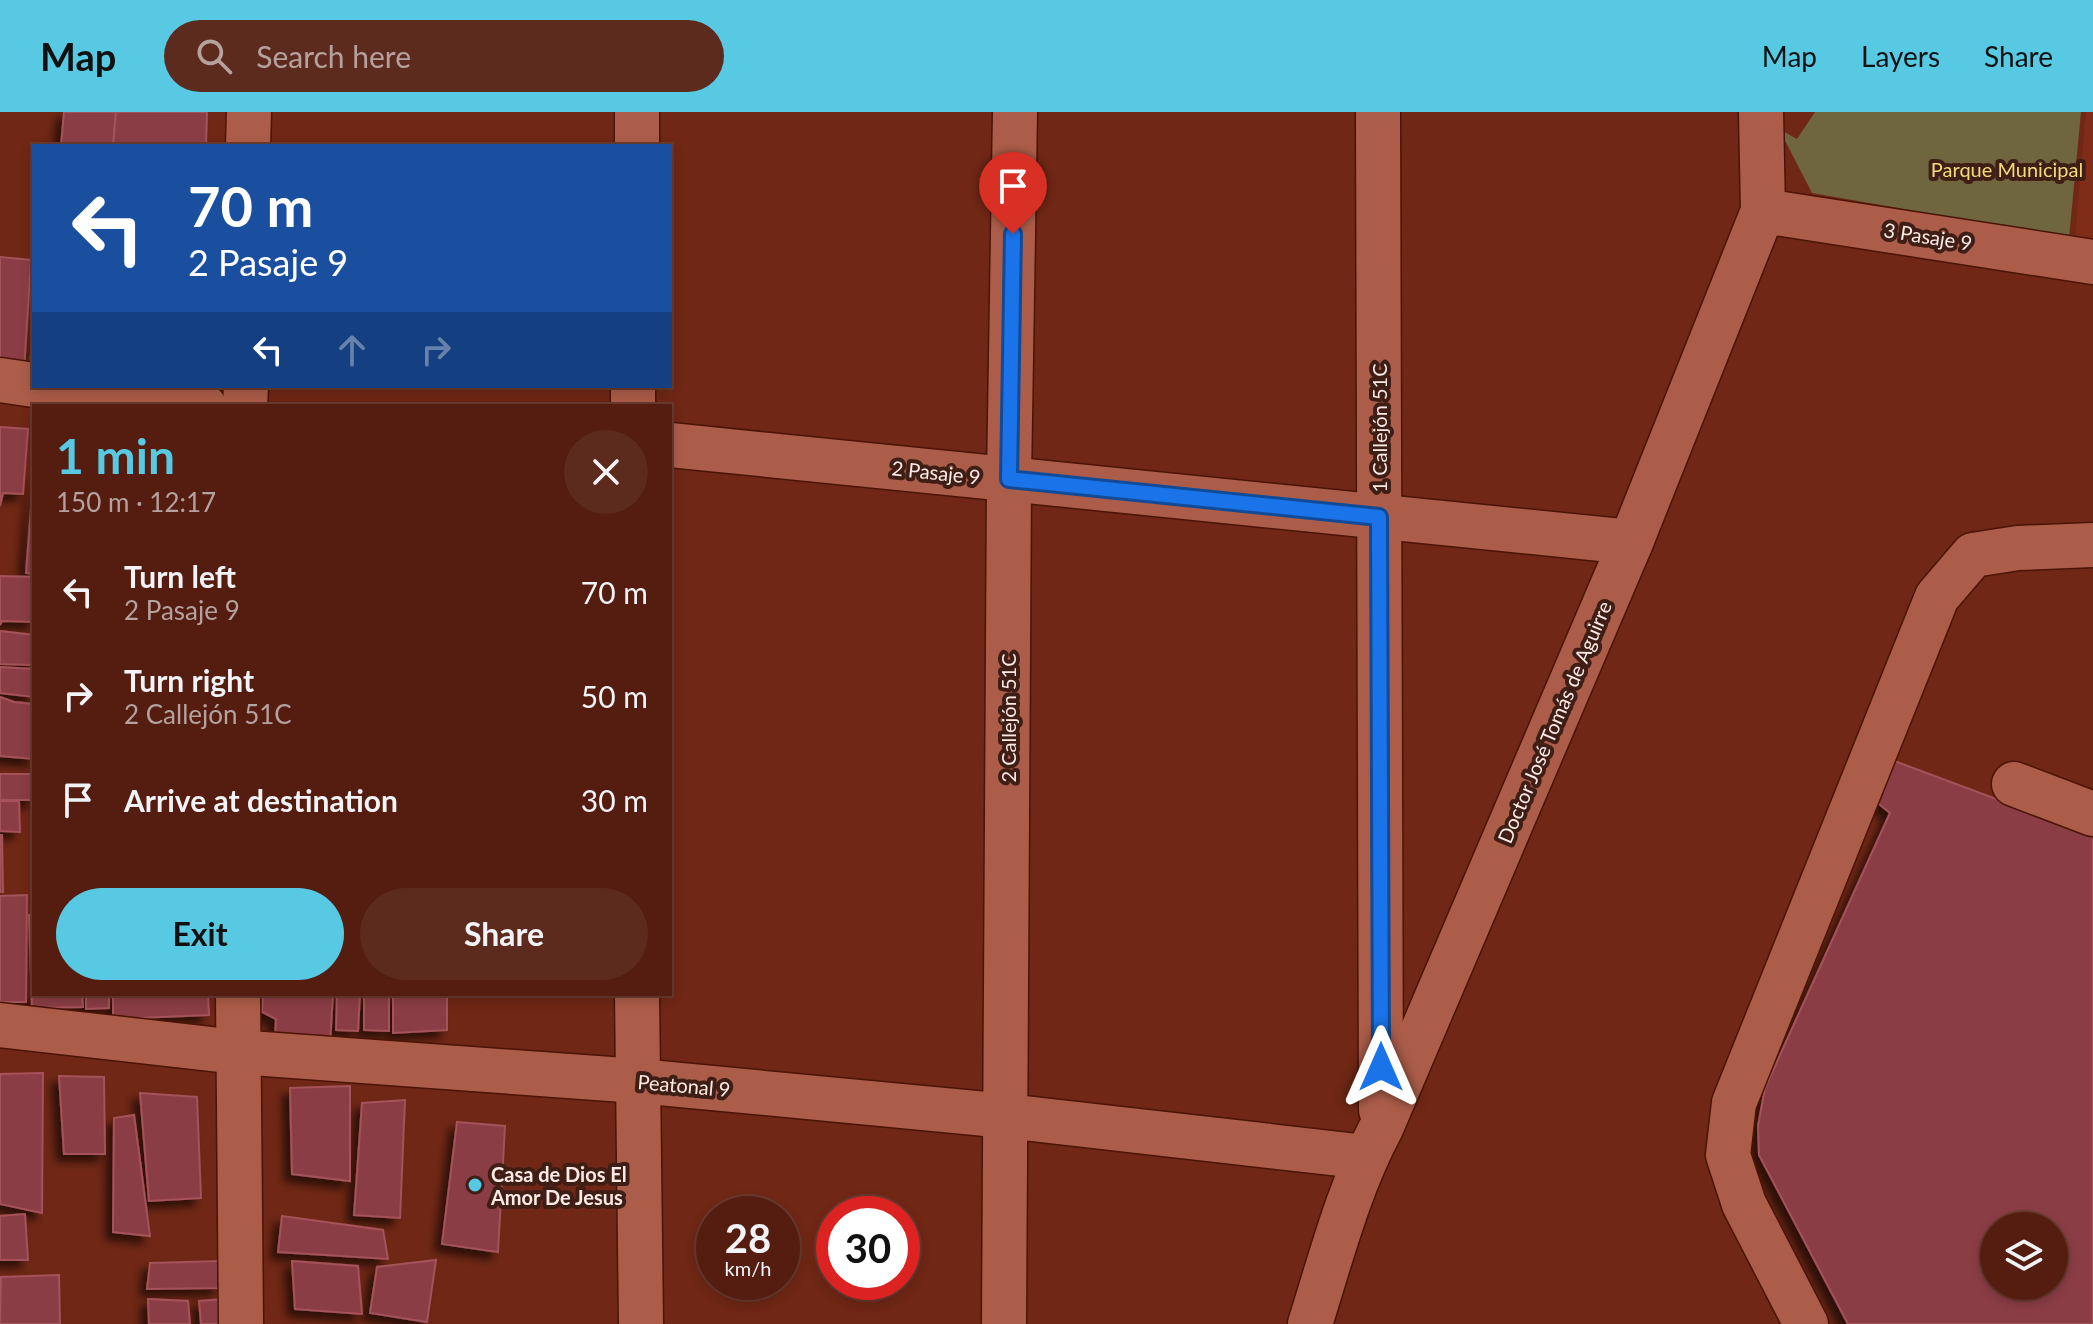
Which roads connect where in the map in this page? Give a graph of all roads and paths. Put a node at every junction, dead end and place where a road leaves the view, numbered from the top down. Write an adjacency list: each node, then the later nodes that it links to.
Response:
1 (249, 112): 6 (street)
2 (637, 112): 7 (street)
3 (1015, 112): 15 (street, 2 Callejón 51C)
4 (1378, 112): 16 (street, 1 Callejón 51C)
5 (1761, 112): 8 (street, Doctor José Tomás de Aguirre)
6 (248, 144)
7 (637, 144)
8 (1763, 211): 9 (street, 3 Pasaje 9); 17 (street, Doctor José Tomás de Aguirre)
9 (2093, 262)
10 (0, 380): 11 (street)
11 (32, 385)
12 (62, 388): 13 (street)
13 (188, 404)
14 (672, 445): 15 (street, 2 Pasaje 9)
15 (1009, 479): 16 (street, 2 Pasaje 9); 26 (street, 2 Callejón 51C)
16 (1379, 517): 17 (street, 2 Pasaje 9); 27 (street, 1 Callejón 51C)
17 (1631, 542): 27 (street, Doctor José Tomás de Aguirre)
18 (2093, 545): 32 (street)
19 (2014, 784): 20 (street)
20 (2093, 814)
21 (238, 996): 24 (street)
22 (637, 996): 25 (street)
23 (0, 1025): 24 (street, Peatonal 9)
24 (237, 1052): 25 (street, Peatonal 9); 28 (street)
25 (638, 1081): 26 (street, Peatonal 9); 29 (street)
26 (1007, 1116): 27 (street, Peatonal 9); 30 (street, 2 Callejón 51C)
27 (1374, 1142): 31 (street, Doctor José Tomás de Aguirre)
28 (241, 1324)
29 (641, 1324)
30 (1004, 1324)
31 (1310, 1324)
32 (1806, 1324)

